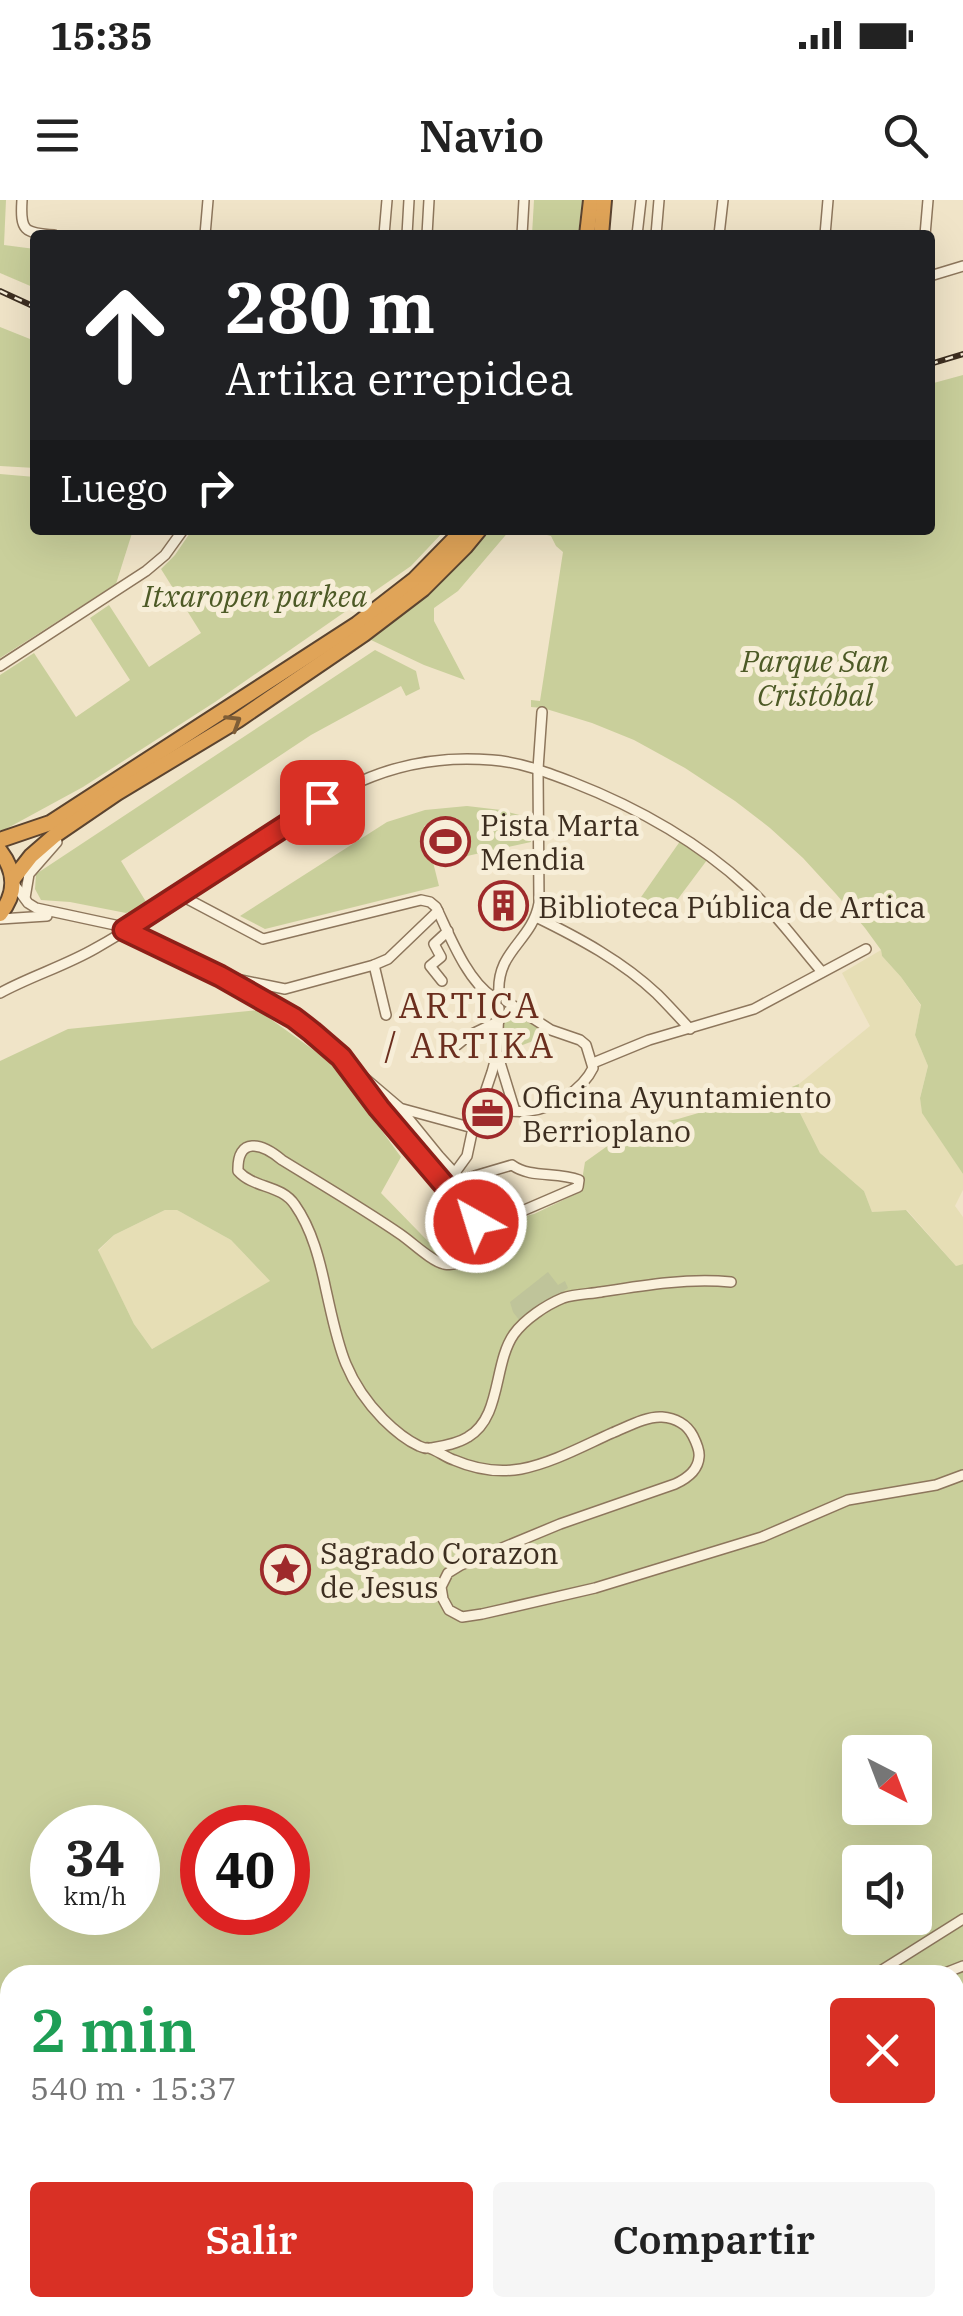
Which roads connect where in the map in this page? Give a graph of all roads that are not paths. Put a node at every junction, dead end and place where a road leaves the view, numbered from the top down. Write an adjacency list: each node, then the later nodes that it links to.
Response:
1 (22, 200): 26 (street)
2 (208, 200): 14 (street)
3 (387, 200): 15 (street)
4 (409, 200): 16 (street)
5 (429, 200): 17 (street)
6 (524, 200): 18 (street)
7 (591, 200): 19 (highway)
8 (604, 200): 20 (highway)
9 (641, 200): 21 (street)
10 (658, 200): 22 (street)
11 (723, 200): 23 (street)
12 (828, 200): 24 (street)
13 (928, 200): 25 (street)
14 (205, 230)
15 (384, 230)
16 (407, 230)
17 (426, 230)
18 (522, 230)
19 (588, 230)
20 (601, 230)
21 (638, 230)
22 (656, 230)
23 (720, 230)
24 (825, 230)
25 (925, 230)
26 (30, 232)
27 (963, 266): 28 (street)
28 (935, 274)
29 (180, 535): 32 (street)
30 (458, 535): 36 (highway)
31 (475, 535): 35 (highway, one-way to 31)
32 (0, 666)
33 (542, 712): 34 (street)
34 (538, 769): 39 (street); 44 (street); 49 (street)
35 (68, 826): 38 (highway); 40 (street)
36 (0, 840)
37 (0, 851): 38 (highway)
38 (14, 882): 40 (street); 42 (highway)
39 (180, 895): 41 (street); 45 (street)
40 (25, 898): 43 (street)
41 (438, 911): 46 (street); 48 (street)
42 (0, 916): 43 (street)
43 (78, 916): 45 (street)
44 (536, 917): 53 (street); 56 (street)
45 (124, 930): 50 (street); 52 (street)
46 (448, 931): 51 (street); 53 (street)
47 (866, 949): 49 (street)
48 (374, 965): 50 (street); 54 (street)
49 (822, 972): 56 (street)
50 (220, 976): 60 (street)
51 (442, 982)
52 (0, 993)
53 (499, 1000): 55 (street); 59 (street)
54 (386, 1015)
55 (498, 1021): 57 (street); 58 (street)
56 (690, 1029): 59 (street)
57 (457, 1045)
58 (497, 1054): 61 (street); 63 (street)
59 (593, 1062): 63 (street)
60 (347, 1064): 62 (street); 66 (street)
61 (481, 1106): 63 (street); 64 (street)
62 (400, 1108): 64 (street); 65 (street)
63 (515, 1111)
64 (473, 1128): 65 (street)
65 (454, 1174): 66 (street)
66 (476, 1222): 68 (street)
67 (732, 1282): 68 (street)
68 (431, 1448): 69 (street)
69 (963, 1475)
70 (963, 1920): 71 (street)
71 (890, 1965)

